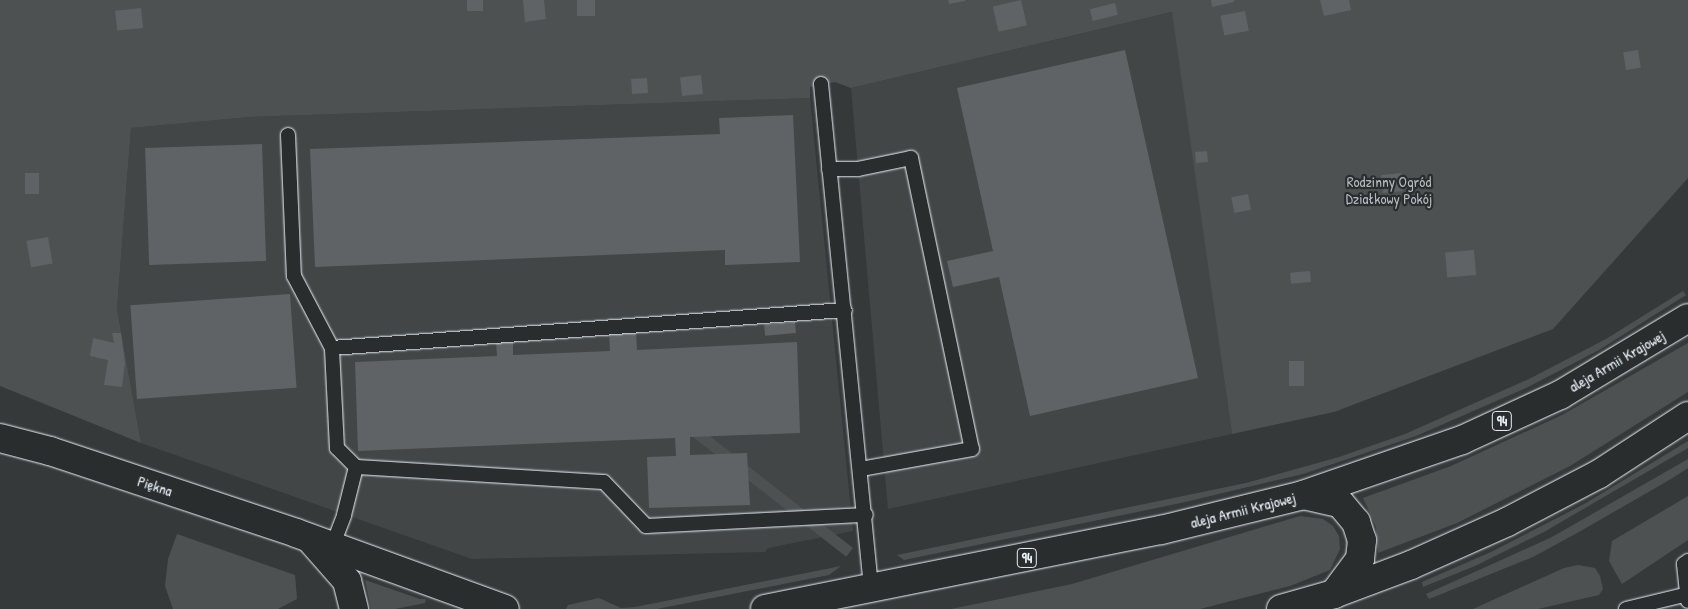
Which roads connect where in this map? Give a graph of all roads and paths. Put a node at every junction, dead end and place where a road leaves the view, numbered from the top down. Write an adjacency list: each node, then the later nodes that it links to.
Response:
1 (821, 84): 3 (lane)
2 (288, 135): 6 (lane)
3 (829, 168): 4 (lane); 10 (lane)
4 (845, 310): 6 (lane); 10 (lane)
5 (1688, 318): 11 (main road, aleja Armii Krajowej / 94)
6 (332, 348): 9 (lane)
7 (1688, 416): 16 (main road)
8 (0, 438): 13 (main road, Piękna)
9 (356, 467): 12 (lane); 13 (lane)
10 (861, 469): 12 (lane)
11 (1303, 495): 15 (main road, aleja Armii Krajowej / 94); 16 (main road)
12 (866, 515): 15 (lane)
13 (321, 542): 18 (main road); 19 (main road, Piękna)
14 (1688, 561): 17 (lane)
15 (871, 587): 20 (main road, aleja Armii Krajowej / 94)
16 (1334, 594): 21 (main road)
17 (1687, 596): 22 (lane)
18 (354, 609)
19 (505, 609)
20 (765, 609)
21 (1281, 609)
22 (1626, 609)

